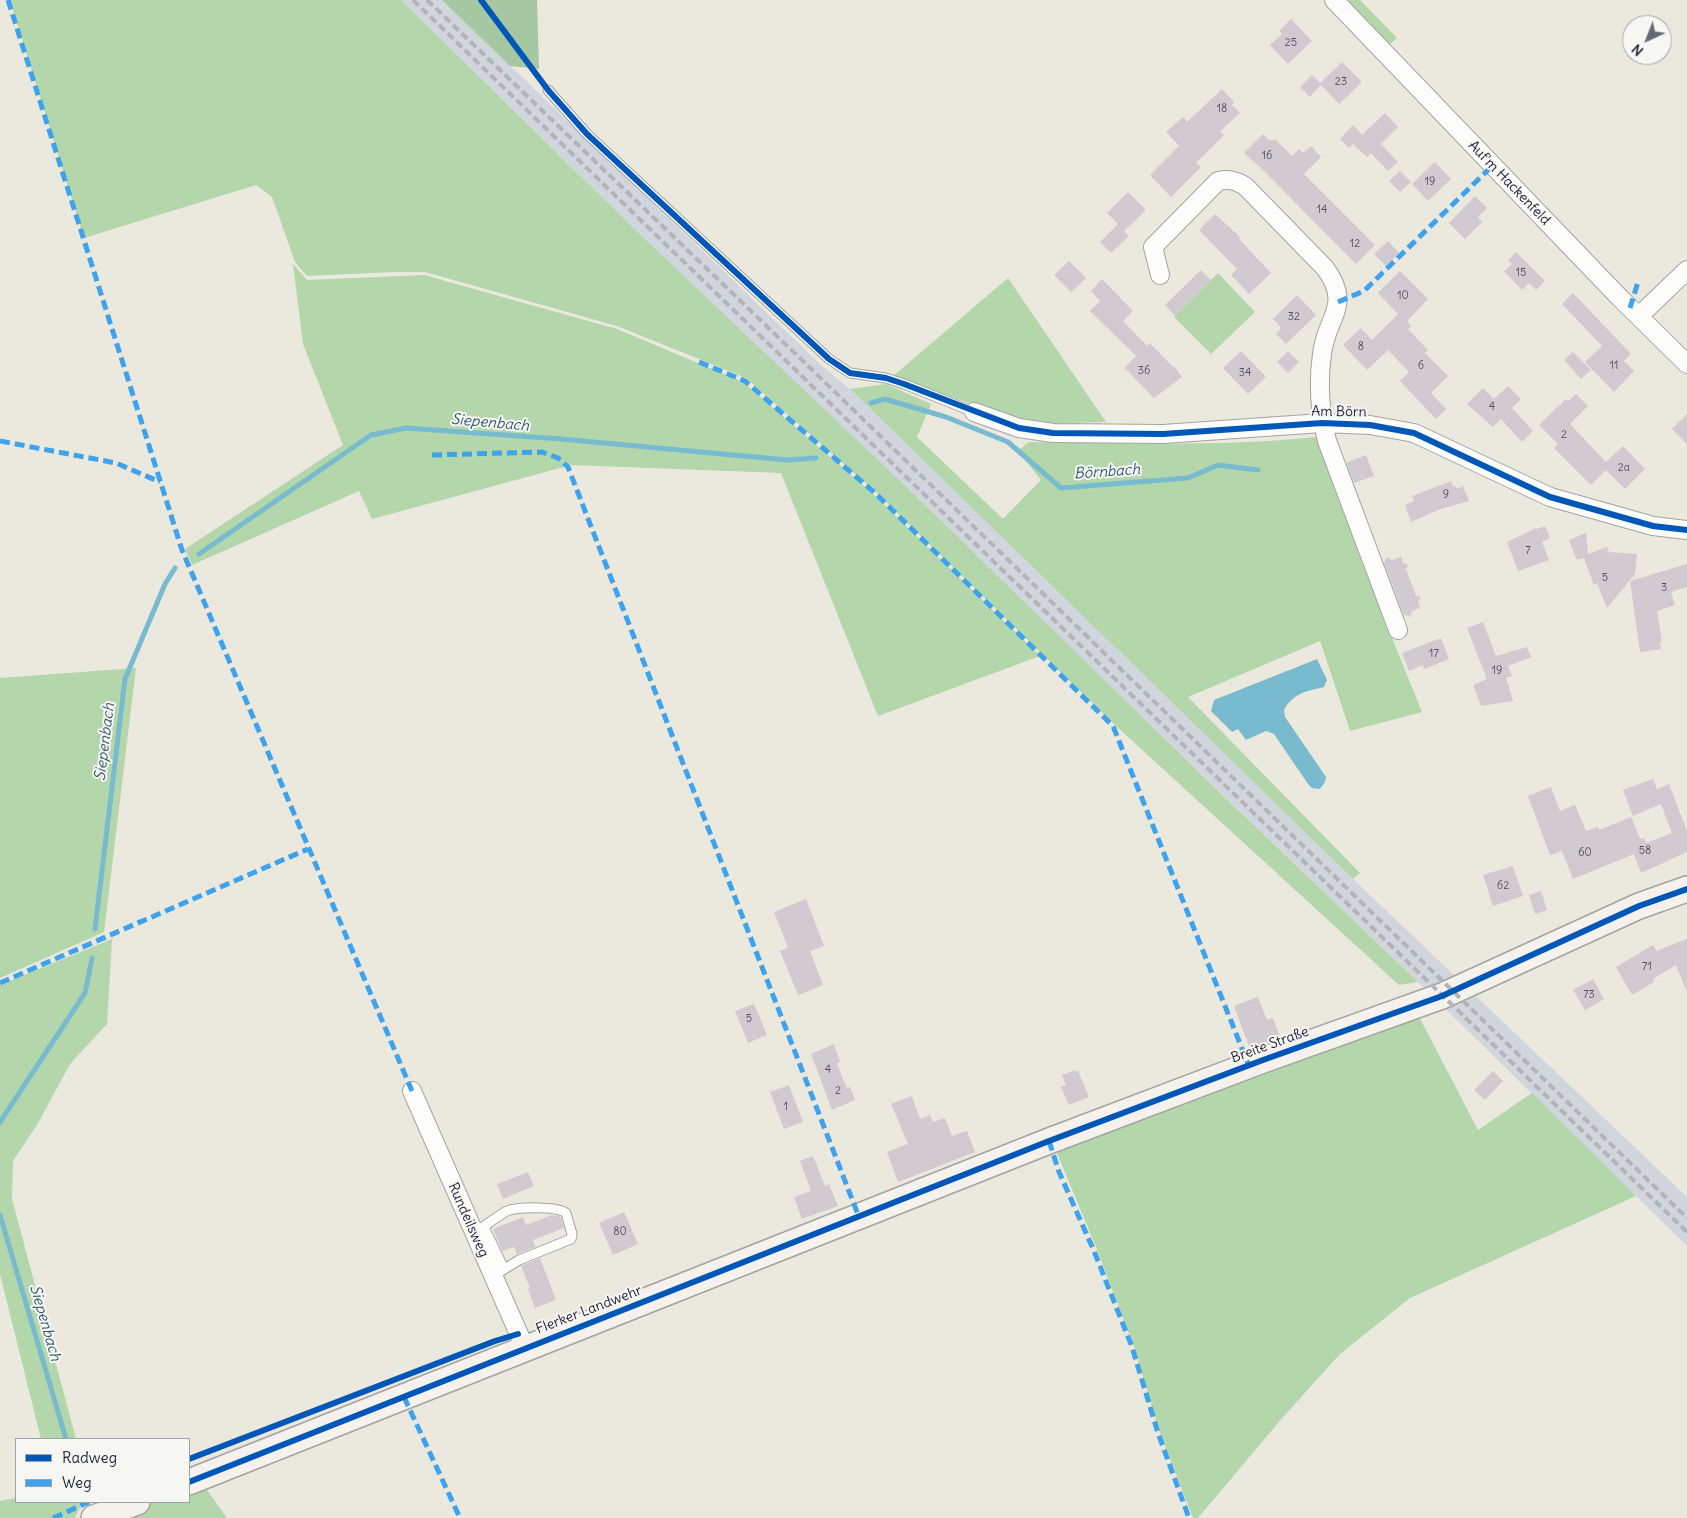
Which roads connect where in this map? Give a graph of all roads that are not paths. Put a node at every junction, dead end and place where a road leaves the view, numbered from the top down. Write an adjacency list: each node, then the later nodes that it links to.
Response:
1 (1334, 0): 5 (street, Auf'm Hackenfeld)
2 (548, 90): 7 (lane)
3 (1687, 270): 5 (street)
4 (1160, 275): 8 (street, Am Börn)
5 (1639, 316): 6 (street, Auf'm Hackenfeld)
6 (1687, 364)
7 (974, 412): 8 (street, Am Börn)
8 (1322, 423): 9 (street, Am Börn); 10 (street, Am Börn)
9 (1687, 530)
10 (1398, 630)
11 (1687, 890): 13 (street, Breite Straße)
12 (412, 1091): 14 (street, Rundeilsweg)
13 (859, 1217): 16 (street, Flerker Landwehr)
14 (479, 1230): 15 (street, Rundeilsweg); 15 (lane)
15 (499, 1273): 16 (street, Rundeilsweg)
16 (525, 1348): 17 (street, Flerker Landwehr)
17 (190, 1482)
18 (134, 1503): 19 (street)
19 (94, 1518)

